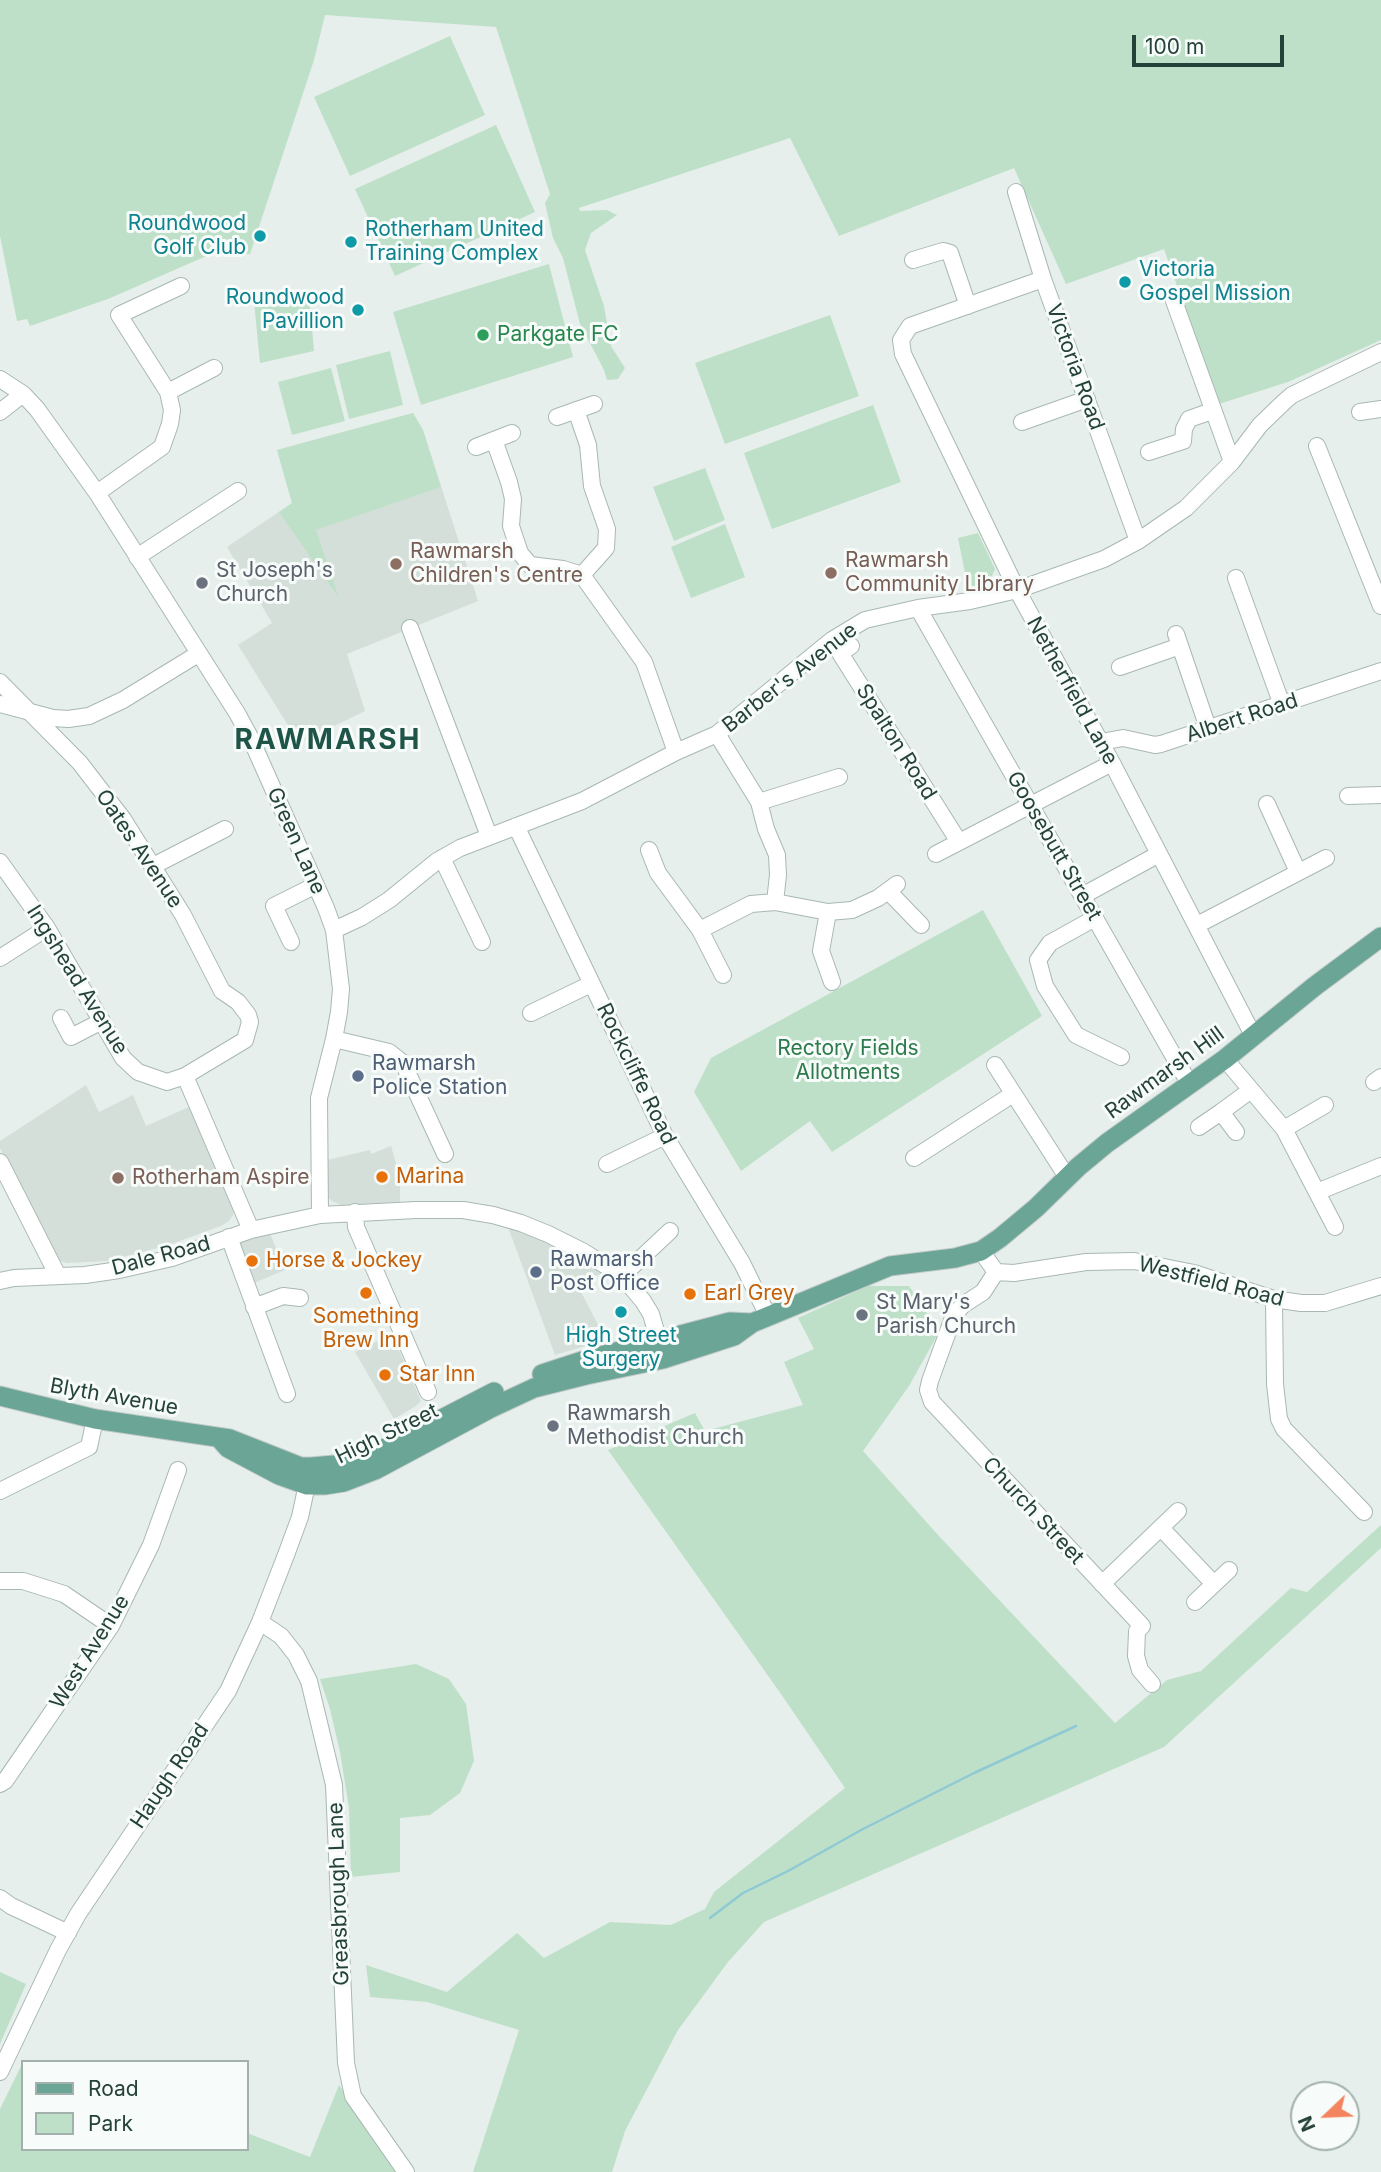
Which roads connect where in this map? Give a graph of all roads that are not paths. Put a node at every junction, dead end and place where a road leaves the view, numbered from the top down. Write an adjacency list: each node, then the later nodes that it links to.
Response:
1 (1016, 192): 3 (street, Victoria Road)
2 (913, 260): 6 (street)
3 (1043, 278): 6 (street); 12 (street, Victoria Road)
4 (181, 286): 10 (street)
5 (1174, 301): 16 (street)
6 (968, 306): 33 (street, Netherfield Lane)
7 (1381, 352): 26 (street, Barber's Avenue)
8 (214, 368): 10 (street)
9 (0, 379): 11 (street, Green Lane)
10 (168, 392): 28 (street)
11 (23, 394): 17 (street); 28 (street, Green Lane)
12 (1087, 399): 20 (street); 29 (street, Victoria Road)
13 (594, 404): 15 (street)
14 (1381, 409): 18 (street)
15 (576, 410): 19 (street); 31 (street)
16 (1212, 411): 25 (street); 26 (street)
17 (0, 412)
18 (1360, 412)
19 (557, 417)
20 (1022, 422)
21 (512, 433): 22 (street)
22 (494, 440): 24 (street); 31 (street)
23 (1317, 446): 34 (street)
24 (476, 447)
25 (1149, 452)
26 (1232, 462): 29 (street, Barber's Avenue)
27 (238, 491): 30 (street)
28 (97, 493): 30 (street, Green Lane)
29 (1138, 541): 33 (street, Barber's Avenue)
30 (137, 557): 38 (street, Green Lane)
31 (582, 575): 48 (street)
32 (1236, 578): 43 (street)
33 (1017, 590): 35 (street, Barber's Avenue); 47 (street, Netherfield Lane)
34 (1381, 606)
35 (918, 608): 46 (street, Barber's Avenue); 55 (street, Goosebutt Street)
36 (410, 628): 58 (street)
37 (851, 646): 59 (street, Spalton Road)
38 (198, 654): 44 (street); 68 (street, Green Lane)
39 (1120, 667): 45 (street)
40 (1381, 671): 43 (street, Albert Road)
41 (0, 682): 44 (street, Oates Avenue)
42 (0, 704): 44 (street)
43 (1282, 705): 45 (street, Albert Road)
44 (32, 714): 66 (street, Oates Avenue)
45 (1208, 729): 47 (street, Albert Road)
46 (717, 734): 48 (street, Barber's Avenue); 53 (street)
47 (1101, 742): 49 (street, Netherfield Lane)
48 (676, 752): 56 (street, Barber's Avenue)
49 (1112, 763): 55 (street); 62 (street, Netherfield Lane)
50 (839, 777): 53 (street)
51 (1381, 795): 52 (street)
52 (1348, 796)
53 (759, 802): 70 (street)
54 (1267, 804): 67 (street)
55 (1031, 806): 59 (street); 69 (street, Goosebutt Street)
56 (516, 826): 58 (street, Barber's Avenue); 84 (street, Rockcliffe Road)
57 (225, 829): 66 (street)
58 (489, 836): 63 (street, Barber's Avenue)
59 (959, 842): 61 (street)
60 (649, 850): 77 (street)
61 (936, 854)
62 (1159, 854): 69 (street); 74 (street, Netherfield Lane)
63 (442, 858): 76 (street, Barber's Avenue); 80 (street)
64 (1326, 858): 67 (street)
65 (0, 863): 75 (street, Ingshead Avenue)
66 (153, 866): 93 (street, Oates Avenue)
67 (1298, 872): 74 (street)
68 (316, 885): 76 (street, Green Lane); 79 (street)
69 (1082, 896): 72 (street, Goosebutt Street)
70 (775, 902): 71 (street); 77 (street)
71 (828, 912): 73 (street); 83 (street)
72 (1095, 918): 90 (street); 94 (street, Goosebutt Street)
73 (921, 925)
74 (1197, 925): 88 (street, Netherfield Lane)
75 (47, 928): 81 (street); 87 (street, Ingshead Avenue)
76 (334, 930): 89 (street, Green Lane)
77 (700, 930): 82 (street)
78 (1381, 937): 88 (main road, Rawmarsh Hill)
79 (290, 942)
80 (482, 942)
81 (0, 958)
82 (723, 975)
83 (832, 982)
84 (591, 984): 85 (street); 102 (street, Rockcliffe Road)
85 (531, 1013)
86 (61, 1018): 87 (street)
87 (102, 1021): 93 (street, Ingshead Avenue)
88 (1254, 1037): 91 (main road, Rawmarsh Hill)
89 (334, 1039): 103 (street); 111 (street, Green Lane)
90 (1121, 1057)
91 (1225, 1059): 94 (main road, Rawmarsh Hill); 95 (street)
92 (995, 1065): 96 (street)
93 (185, 1076): 113 (street)
94 (1189, 1083): 108 (main road, Rawmarsh Hill)
95 (1251, 1090): 98 (street); 100 (street)
96 (1013, 1094): 104 (street); 108 (street)
97 (1316, 1105): 100 (street)
98 (1221, 1112): 99 (street); 101 (street)
99 (1199, 1128)
100 (1284, 1129): 109 (street)
101 (1236, 1132)
102 (665, 1136): 106 (street); 125 (street, Rockcliffe Road)
103 (445, 1154)
104 (914, 1158)
105 (0, 1162): 118 (street)
106 (607, 1164)
107 (1381, 1166): 109 (street)
108 (1067, 1177): 116 (main road, Rawmarsh Hill)
109 (1317, 1192): 112 (street)
110 (355, 1212): 111 (street, Dale Road); 119 (street, Dale Road); 127 (street)
111 (320, 1215): 113 (street, Dale Road)
112 (1335, 1227)
113 (251, 1230): 115 (street, Dale Road)
114 (670, 1231): 119 (street)
115 (229, 1237): 118 (street, Dale Road); 124 (street)
116 (981, 1251): 117 (street); 125 (main road, High Street)
117 (996, 1272): 123 (street, Westfield Road); 140 (street, Church Street)
118 (58, 1276): 120 (street, Dale Road)
119 (622, 1276): 126 (street, Dale Road)
120 (0, 1281)
121 (1381, 1286): 123 (street, Westfield Road)
122 (300, 1298): 124 (street)
123 (1274, 1299): 136 (street)
124 (254, 1307): 128 (street)
125 (760, 1320): 126 (main road, High Street)
126 (661, 1351): 133 (main road, High Street)
127 (428, 1392)
128 (287, 1394)
129 (0, 1396): 130 (main road, Blyth Avenue)
130 (96, 1419): 131 (main road, Blyth Avenue); 134 (street)
131 (220, 1439): 133 (main road, High Street)
132 (178, 1470): 144 (street, West Avenue)
133 (309, 1476): 143 (street, Haugh Road)
134 (0, 1491)
135 (1178, 1511): 137 (street)
136 (1364, 1512)
137 (1161, 1528): 140 (street); 141 (street)
138 (1229, 1570): 141 (street)
139 (0, 1581): 144 (street)
140 (1102, 1584): 145 (street, Church Street)
141 (1214, 1584): 142 (street)
142 (1195, 1602)
143 (260, 1622): 148 (street, Haugh Road); 150 (street, Greasbrough Lane)
144 (111, 1626): 146 (street, West Avenue)
145 (1152, 1684)
146 (0, 1784)
147 (0, 1898): 148 (street)
148 (68, 1933): 149 (street, Haugh Road)
149 (0, 2072)
150 (406, 2172)

